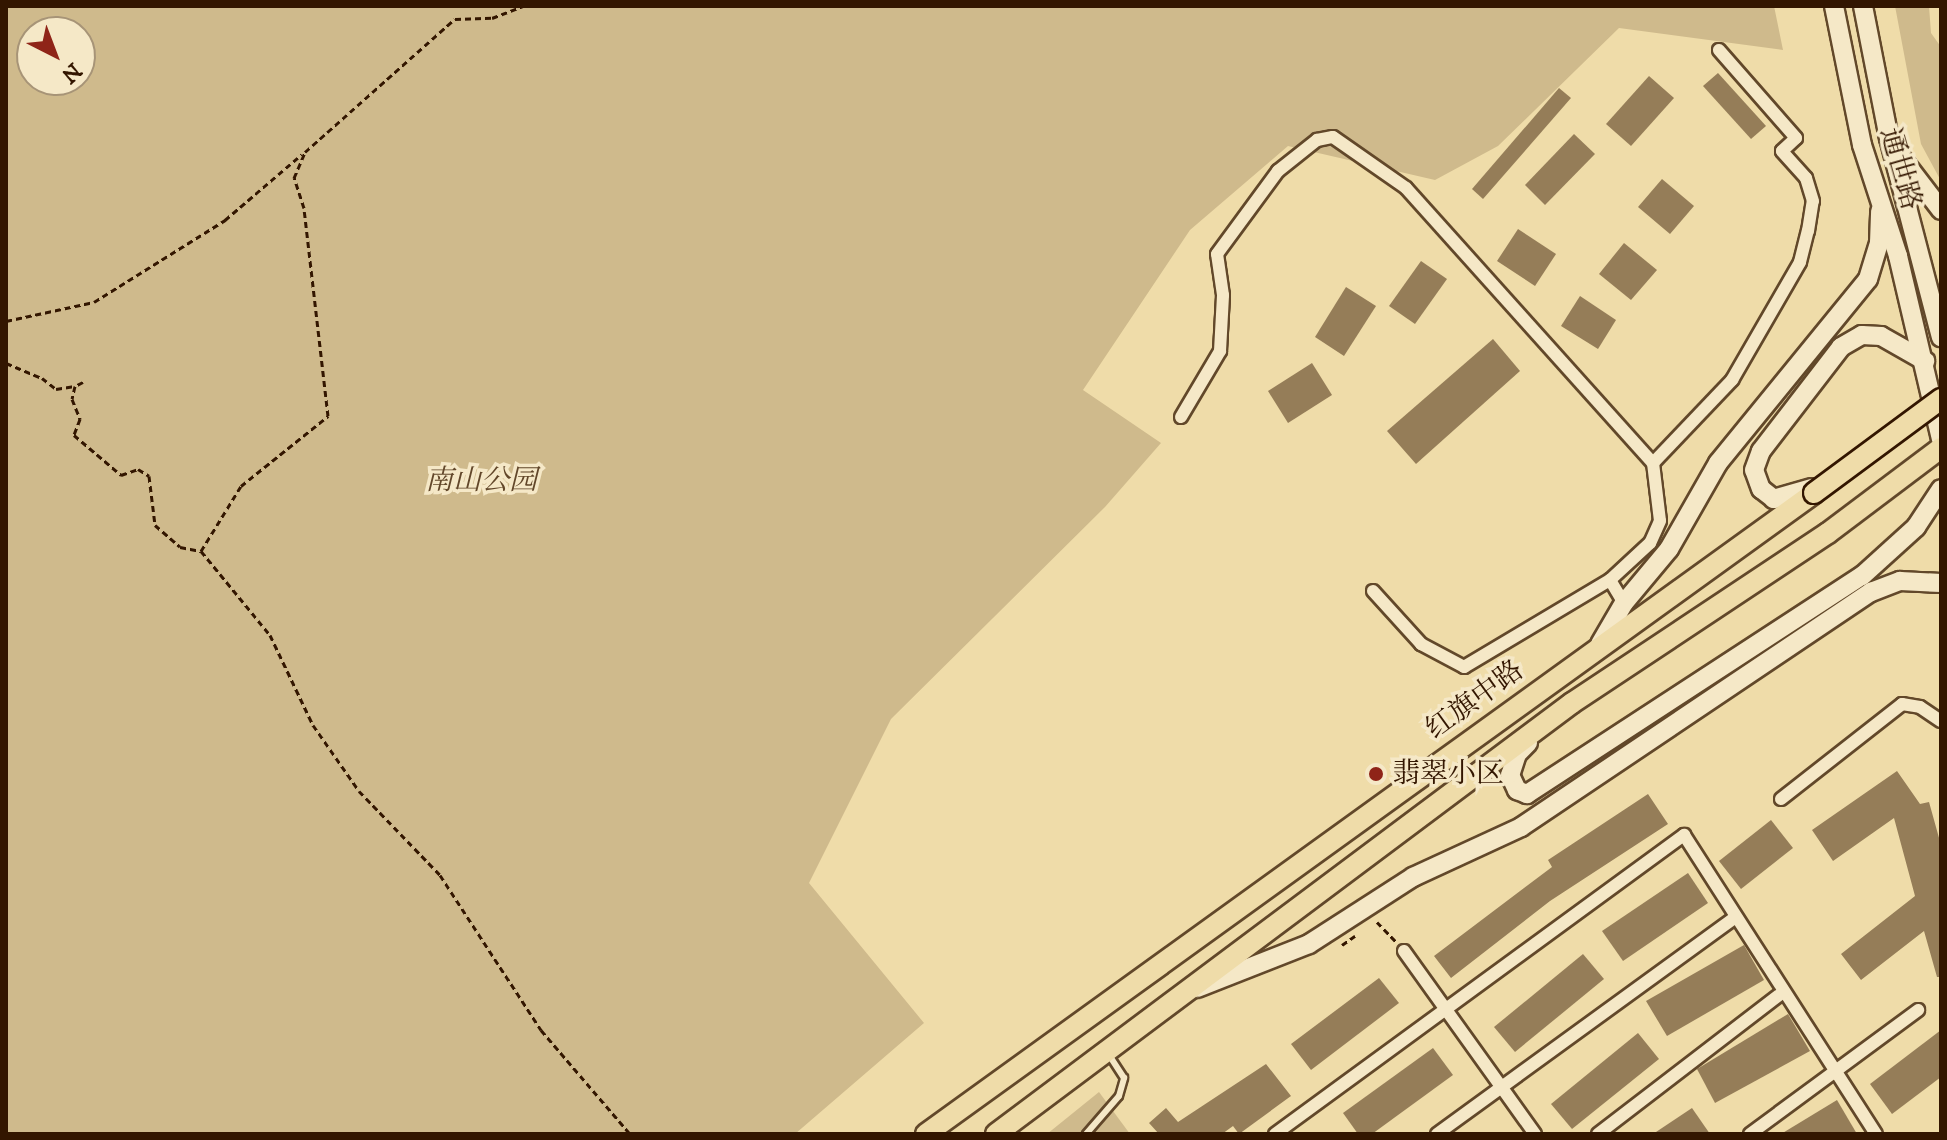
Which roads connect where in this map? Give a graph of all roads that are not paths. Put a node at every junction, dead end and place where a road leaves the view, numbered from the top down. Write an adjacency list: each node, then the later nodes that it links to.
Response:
1 (1834, 6): 6 (main road, 通世路)
2 (1863, 6): 4 (main road, 通世路)
3 (1719, 50): 13 (street)
4 (1889, 138): 5 (main road); 7 (main road, 通世路)
5 (1941, 210)
6 (1880, 211): 8 (main road, 通世路); 19 (main road)
7 (1941, 337)
8 (1925, 361): 11 (main road, 通世路); 14 (main road)
9 (1941, 399): 14 (main road, 红旗中路, bridge)
10 (1181, 417): 13 (street)
11 (1941, 439)
12 (1941, 448): 21 (main road)
13 (1653, 463): 16 (street)
14 (1833, 479): 20 (main road, 红旗中路, bridge)
15 (1941, 489): 21 (main road)
16 (1610, 580): 18 (street); 19 (street)
17 (1941, 583): 27 (main road)
18 (1373, 591)
19 (1624, 603): 20 (main road)
20 (1600, 644): 33 (main road, 红旗中路)
21 (1572, 703): 27 (main road)
22 (1941, 721): 23 (street)
23 (1781, 799)
24 (1733, 919): 26 (street); 28 (street); 32 (street)
25 (1400, 947): 28 (street)
26 (1783, 992): 31 (street); 39 (street)
27 (1183, 994): 30 (main road)
28 (1443, 1007): 32 (street); 36 (street)
29 (1918, 1010): 31 (street)
30 (1106, 1050): 34 (main road); 35 (lane)
31 (1836, 1069): 40 (street); 41 (street)
32 (1501, 1087): 37 (street); 38 (street)
33 (926, 1134)
34 (996, 1134)
35 (1086, 1134)
36 (1275, 1134)
37 (1437, 1134)
38 (1535, 1134)
39 (1598, 1134)
40 (1750, 1134)
41 (1876, 1134)

